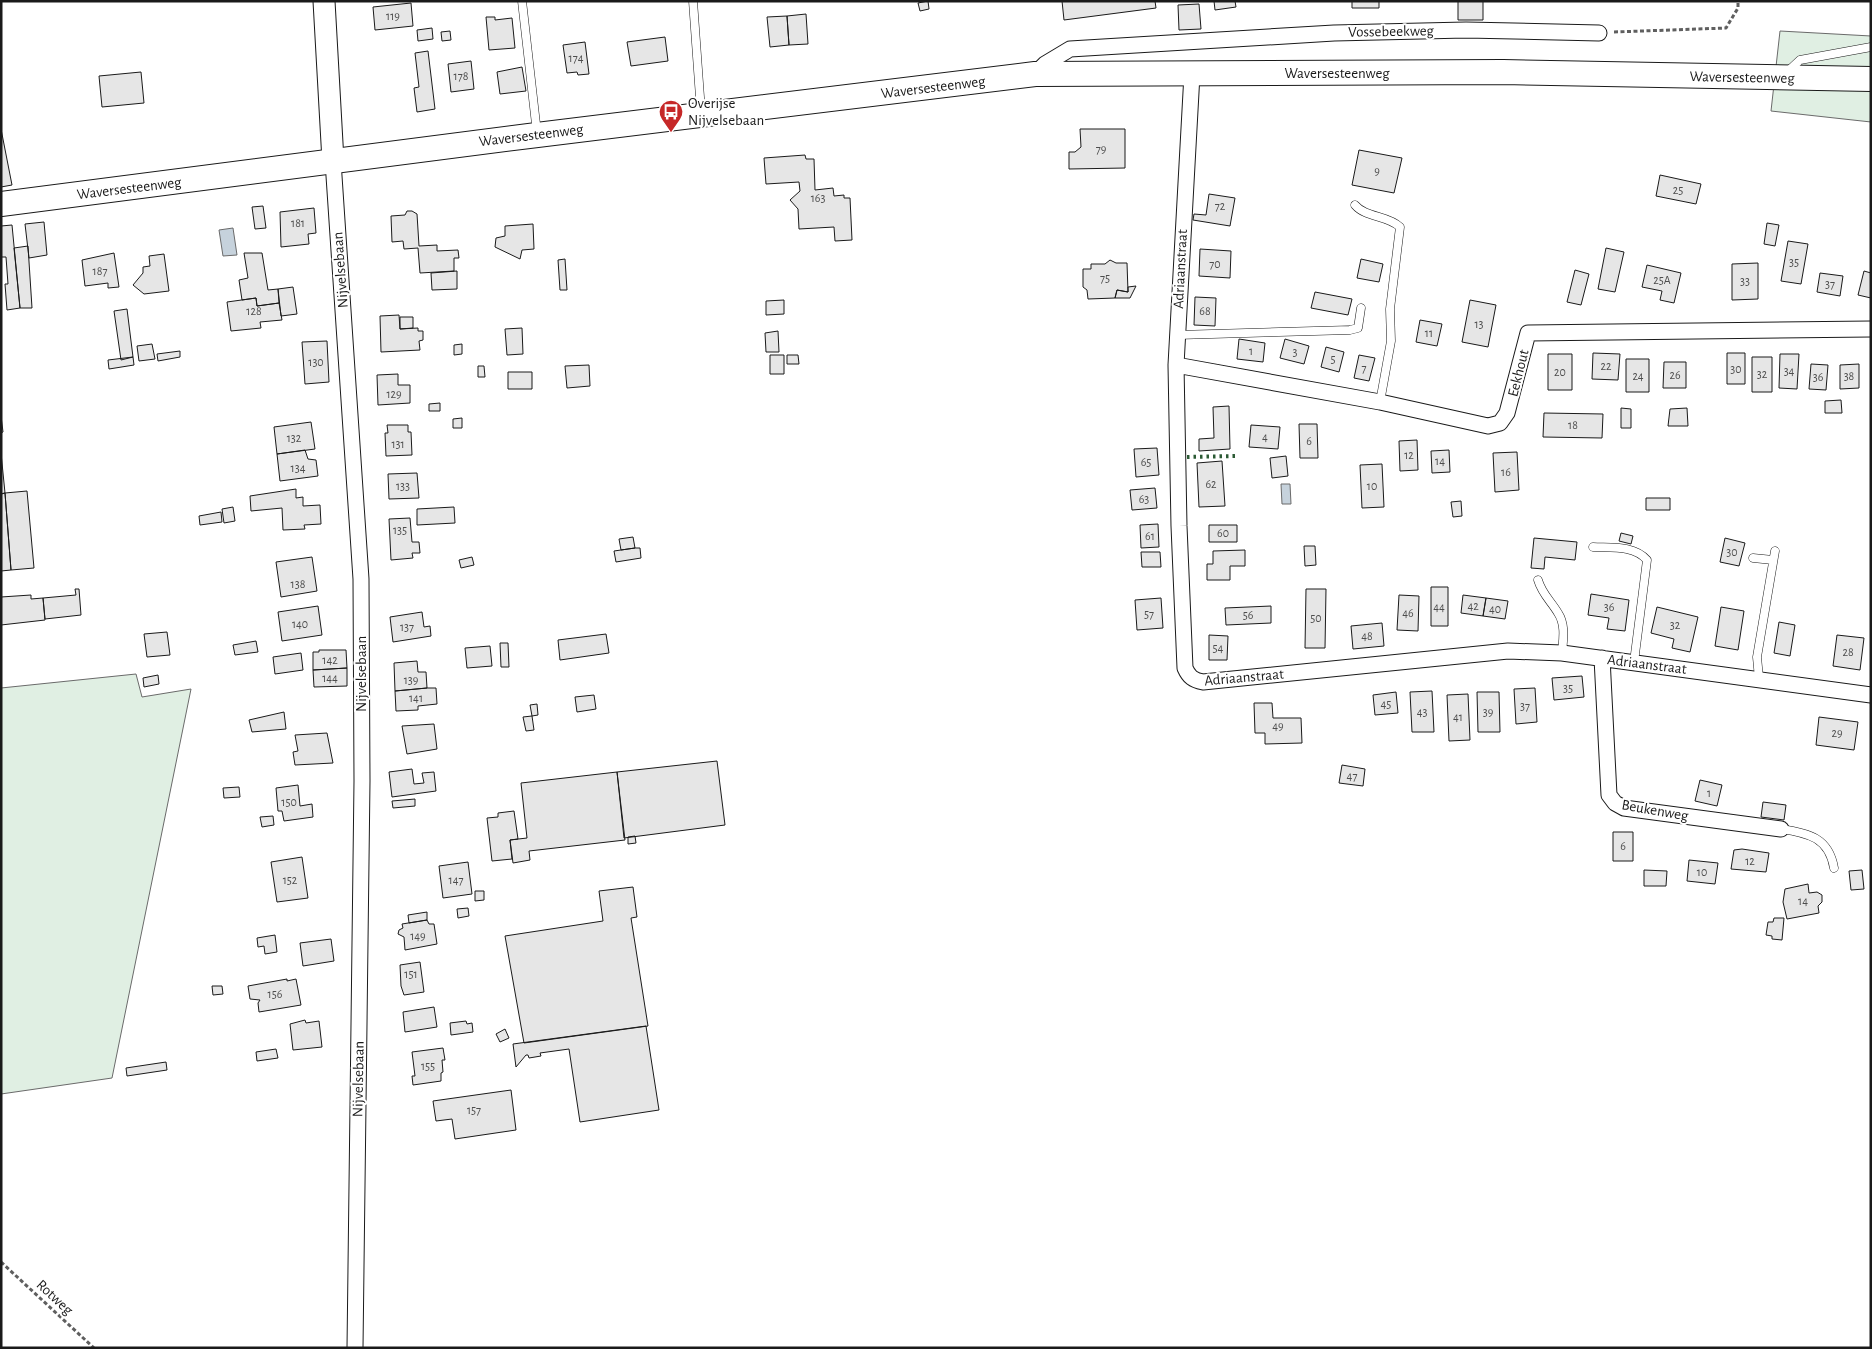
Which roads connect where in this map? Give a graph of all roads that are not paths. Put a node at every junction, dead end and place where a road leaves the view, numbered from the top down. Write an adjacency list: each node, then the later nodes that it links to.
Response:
1 (324, 1): 12 (main road, Nijvelsebaan)
2 (522, 1): 11 (lane)
3 (694, 1): 10 (lane)
4 (1599, 32): 6 (street, Vossebeekweg)
5 (1871, 47): 8 (lane)
6 (1035, 74): 7 (main road, Waversesteenweg); 10 (main road, Waversesteenweg)
7 (1192, 74): 8 (main road, Waversesteenweg); 17 (street, Adriaanstraat)
8 (1781, 78): 9 (main road, Waversesteenweg)
9 (1871, 79)
10 (702, 114): 11 (main road, Waversesteenweg)
11 (537, 135): 12 (main road, Waversesteenweg)
12 (334, 161): 13 (main road, Waversesteenweg); 30 (street, Nijvelsebaan)
13 (1, 204)
14 (1356, 205): 19 (lane)
15 (1361, 308): 17 (lane)
16 (1871, 329): 19 (street, Eekhout)
17 (1177, 335): 18 (street, Adriaanstraat)
18 (1176, 366): 19 (street, Eekhout); 23 (street, Adriaanstraat)
19 (1380, 402)
20 (1593, 547): 25 (lane)
21 (1753, 558): 26 (lane)
22 (1538, 580): 23 (lane)
23 (1562, 653): 24 (street, Adriaanstraat)
24 (1602, 658): 25 (street, Adriaanstraat); 28 (street, Beukenweg)
25 (1634, 662): 26 (street, Adriaanstraat)
26 (1759, 678): 27 (street, Adriaanstraat)
27 (1871, 695)
28 (1782, 829): 29 (lane)
29 (1834, 868)
30 (355, 1348)

